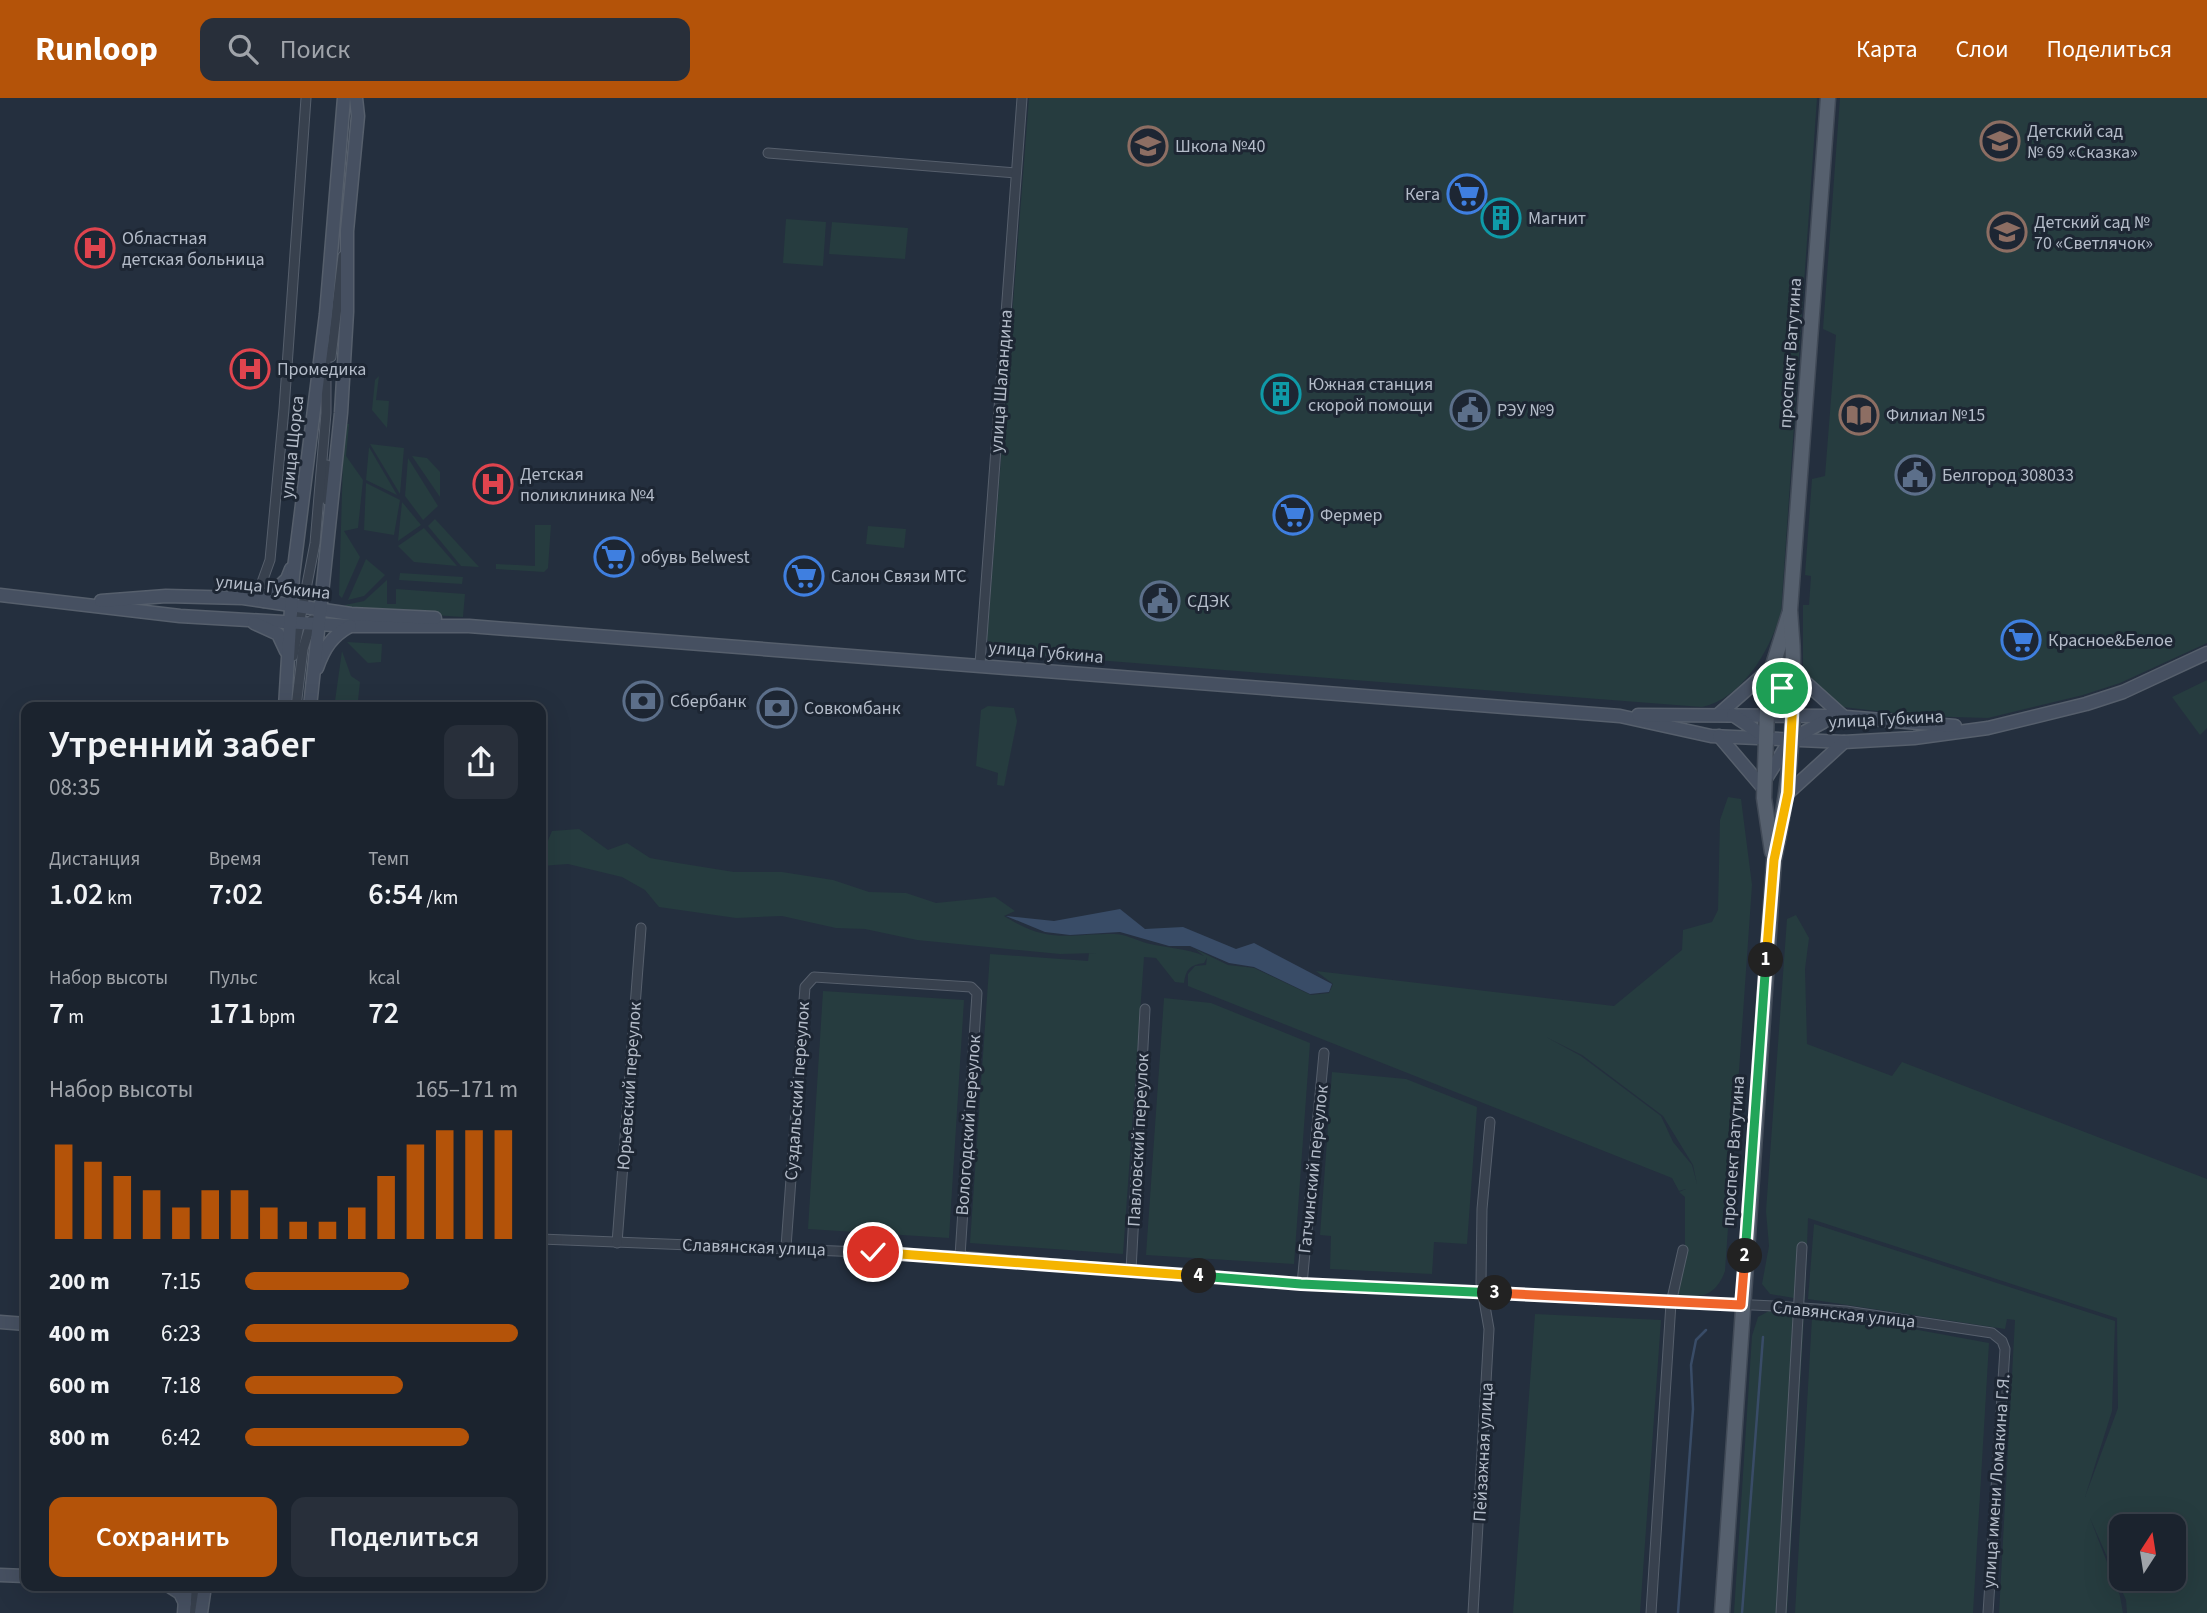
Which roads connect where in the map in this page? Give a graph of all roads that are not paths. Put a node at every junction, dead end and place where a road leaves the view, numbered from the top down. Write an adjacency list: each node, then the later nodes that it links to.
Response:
1 (306, 98): 14 (street, улица Щорса)
2 (356, 98): 8 (main road, улица Щорса)
3 (1022, 98): 7 (street, улица Шаландина)
4 (1828, 98): 18 (main road, проспект Ватутина)
5 (345, 101): 9 (main road, улица Щорса)
6 (768, 153): 7 (street)
7 (1016, 173): 25 (street, улица Шаландина)
8 (347, 231): 10 (street, улица Щорса); 11 (main road, улица Щорса)
9 (326, 314): 10 (street); 12 (main road, улица Щорса)
10 (326, 412): 11 (street, улица Щорса); 17 (street)
11 (327, 544): 17 (main road, улица Щорса)
12 (295, 559): 15 (main road); 17 (main road, улица Щорса)
13 (0, 595): 16 (main road, улица Губкина)
14 (243, 598): 15 (main road, улица Губкина); 16 (main road, улица Губкина)
15 (264, 601): 17 (main road, улица Губкина)
16 (73, 603): 19 (main road, улица Губкина)
17 (307, 607): 20 (main road, улица Щорса); 20 (main road, улица Щорса); 22 (main road, улица Губкина)
18 (1790, 611): 26 (main road, проспект Ватутина); 27 (main road, проспект Ватутина)
19 (251, 621): 20 (main road, улица Губкина); 24 (main road)
20 (304, 622): 21 (main road, улица Губкина); 24 (main road, улица Щорса); 28 (main road, улица Щорса); 30 (street); 31 (street)
21 (351, 626): 22 (main road, улица Губкина); 28 (main road)
22 (469, 626): 25 (main road, улица Губкина)
23 (2207, 653): 40 (main road, улица Губкина)
24 (288, 654): 29 (main road, улица Щорса)
25 (980, 664): 37 (main road, улица Губкина)
26 (1769, 675): 27 (main road); 33 (main road); 34 (main road); 35 (main road, проспект Ватутина)
27 (1795, 676): 33 (main road); 36 (main road, проспект Ватутина); 38 (main road)
28 (311, 685): 32 (main road, улица Щорса)
29 (287, 702)
30 (288, 702)
31 (297, 702)
32 (310, 702)
33 (1782, 702): 35 (main road); 36 (main road)
34 (1726, 714): 35 (main road, улица Губкина); 37 (main road, улица Губкина); 39 (main road); 42 (main road)
35 (1767, 715): 36 (main road, улица Губкина); 39 (main road); 43 (main road, проспект Ватутина)
36 (1792, 715): 38 (main road, улица Губкина); 41 (main road); 44 (main road, проспект Ватутина)
37 (1620, 716): 42 (main road, улица Губкина)
38 (1839, 717): 40 (main road, улица Губкина); 41 (main road); 45 (main road)
39 (1751, 727): 42 (main road); 43 (main road)
40 (1988, 728): 45 (main road, улица Губкина)
41 (1805, 730): 44 (main road); 45 (main road)
42 (1723, 736): 43 (main road, улица Губкина); 47 (main road)
43 (1766, 738): 44 (main road, улица Губкина); 46 (main road); 47 (main road, проспект Ватутина)
44 (1791, 739): 45 (main road, улица Губкина); 46 (main road); 48 (main road, проспект Ватутина)
45 (1840, 742): 48 (main road)
46 (1779, 754): 47 (main road); 48 (main road)
47 (1765, 785): 48 (main road); 49 (main road, проспект Ватутина)
48 (1788, 788): 49 (main road, проспект Ватутина)
49 (1775, 827): 65 (main road, проспект Ватутина)
50 (641, 928): 56 (street, Юрьевский переулок)
51 (977, 993): 57 (street, Суздальский переулок); 60 (street, Вологодский переулок)
52 (1145, 1009): 61 (street, Павловский переулок)
53 (1324, 1054): 62 (street, Гатчинский переулок)
54 (1490, 1122): 63 (street, Пейзажная улица)
55 (546, 1239): 56 (street, Славянская улица)
56 (617, 1243): 57 (street, Славянская улица)
57 (786, 1247): 60 (street, Славянская улица)
58 (1802, 1247): 66 (street)
59 (1683, 1250): 64 (street)
60 (960, 1256): 61 (street, Славянская улица)
61 (1131, 1270): 62 (street, Славянская улица)
62 (1301, 1284): 63 (street, Славянская улица)
63 (1482, 1292): 64 (street, Славянская улица); 77 (street, Пейзажная улица)
64 (1671, 1303): 65 (street, Славянская улица); 78 (street)
65 (1741, 1305): 66 (street, Славянская улица); 79 (main road, проспект Ватутина)
66 (1797, 1308): 69 (street, Славянская улица); 80 (street)
67 (0, 1322): 68 (main road)
68 (21, 1324)
69 (2005, 1349): 81 (street, улица имени Ломакина Г.Я.)
70 (0, 1575): 71 (main road)
71 (21, 1576)
72 (177, 1591): 76 (main road)
73 (193, 1591): 76 (main road)
74 (196, 1591): 75 (main road)
75 (202, 1608)
76 (187, 1610)
77 (1474, 1613)
78 (1651, 1613)
79 (1722, 1613)
80 (1781, 1613)
81 (1988, 1613)

